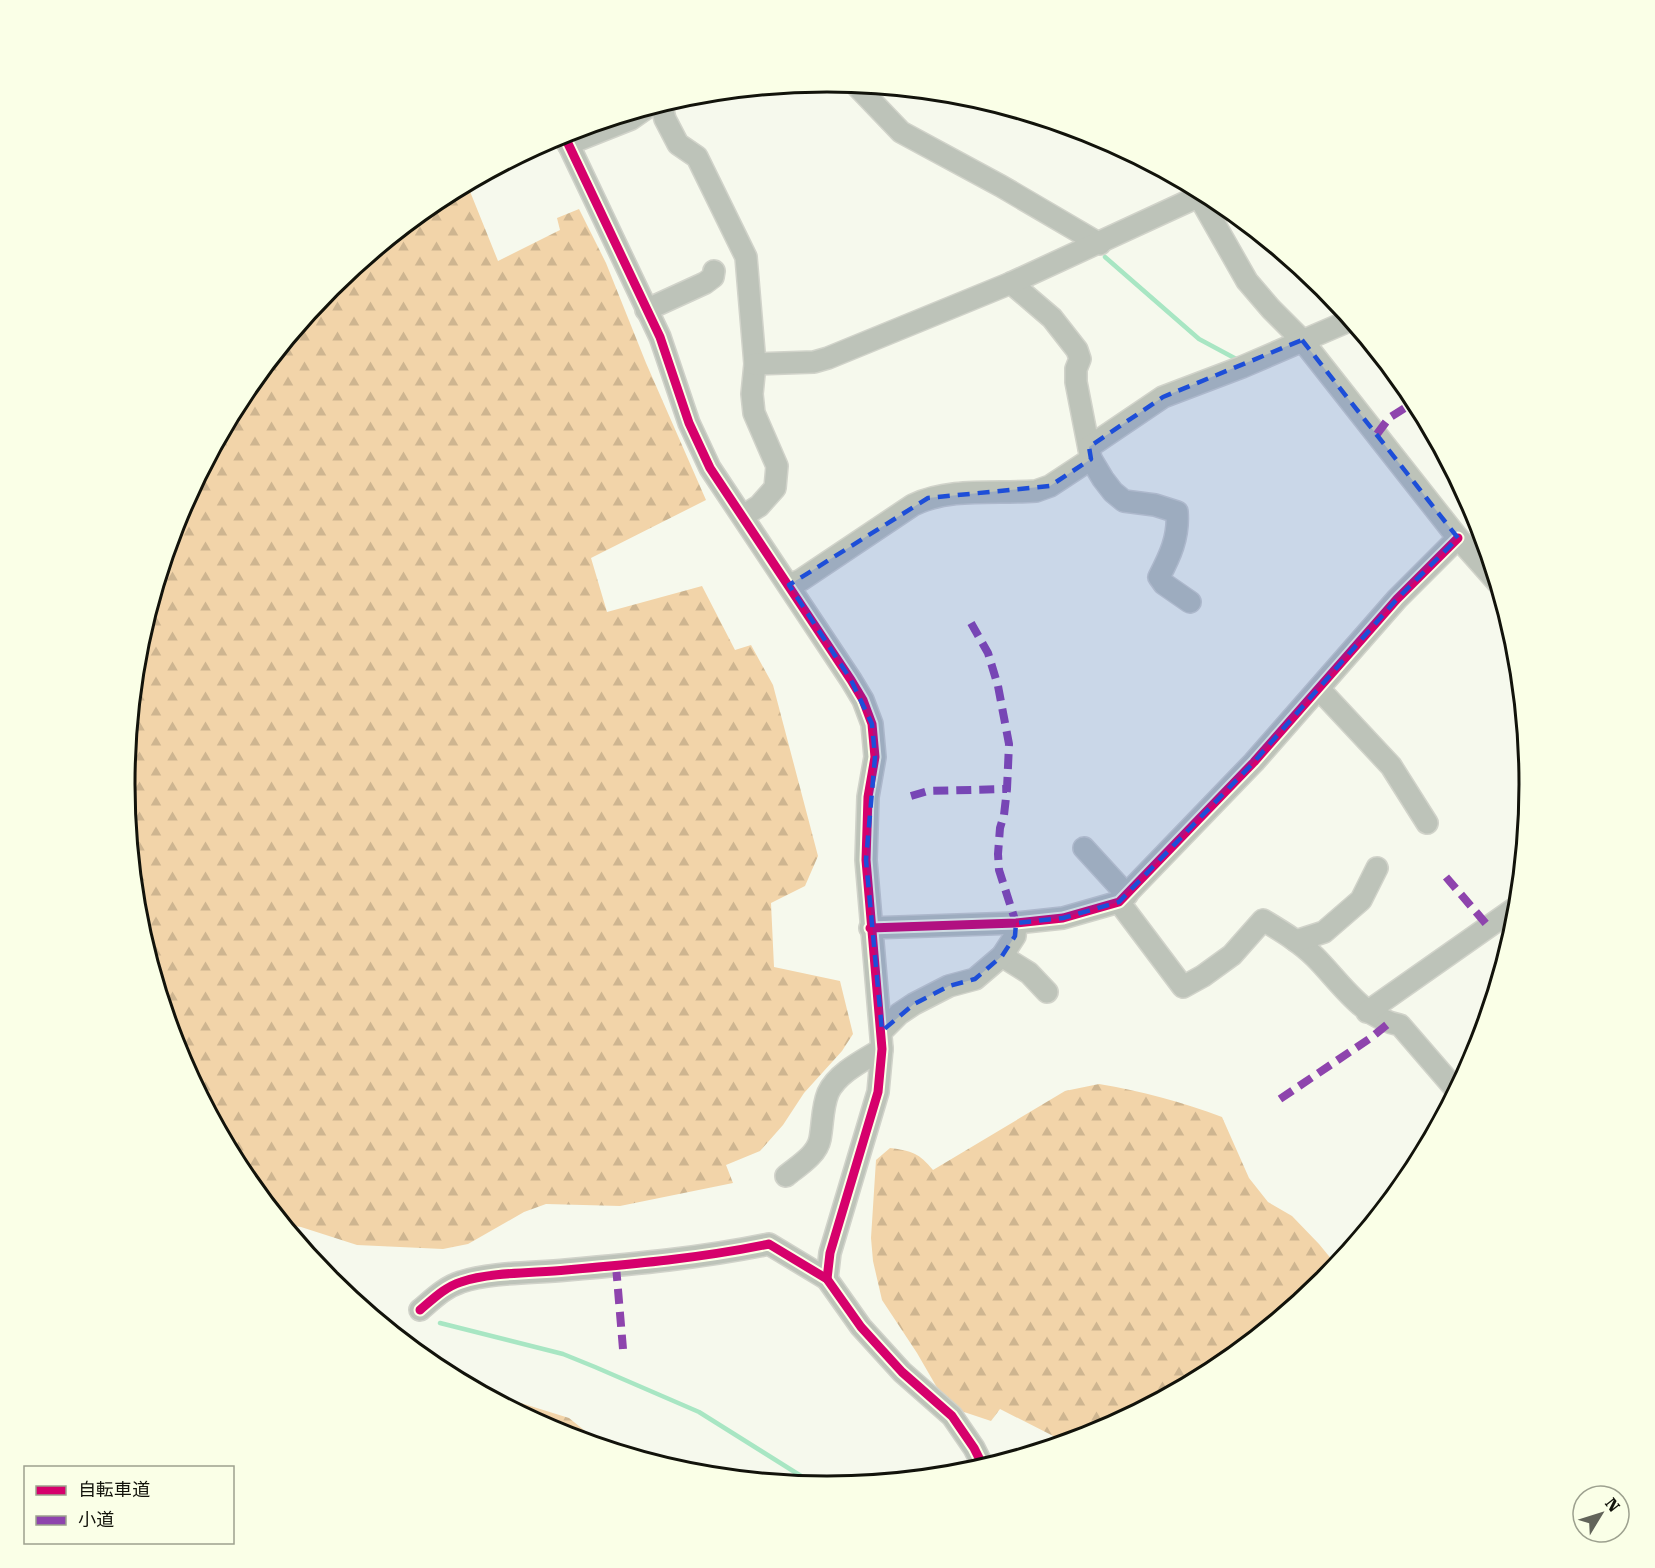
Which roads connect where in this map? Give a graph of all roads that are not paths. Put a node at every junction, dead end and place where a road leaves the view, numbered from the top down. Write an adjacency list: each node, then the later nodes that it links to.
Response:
1 (863, 93): 6 (street)
2 (663, 112): 12 (street)
3 (567, 142): 9 (street)
4 (1193, 196): 6 (street)
5 (1207, 205): 11 (street)
6 (1100, 244): 8 (street)
7 (714, 271): 9 (street)
8 (1011, 283): 12 (street); 13 (street)
9 (646, 310): 14 (street)
10 (1344, 323): 11 (street)
11 (1302, 340): 13 (street); 15 (street)
12 (755, 364): 14 (street)
13 (1090, 453): 17 (street); 18 (street)
14 (743, 516): 17 (street)
15 (1458, 538): 16 (street); 19 (street)
16 (1485, 569)
17 (789, 585): 26 (street)
18 (1190, 602)
19 (1319, 689): 20 (street); 23 (street)
20 (1427, 823)
21 (1084, 848): 23 (street)
22 (1377, 868): 27 (street)
23 (1123, 898): 25 (street); 27 (street)
24 (1508, 913): 30 (street)
25 (1016, 923): 26 (street); 28 (street)
26 (870, 928): 31 (street)
27 (1296, 941): 30 (street)
28 (1002, 956): 29 (street); 31 (street)
29 (1047, 992)
30 (1367, 1012): 32 (street)
31 (882, 1040): 33 (street); 34 (street)
32 (1451, 1085)
33 (786, 1176)
34 (827, 1279): 35 (street); 36 (street)
35 (420, 1310)
36 (980, 1459)

